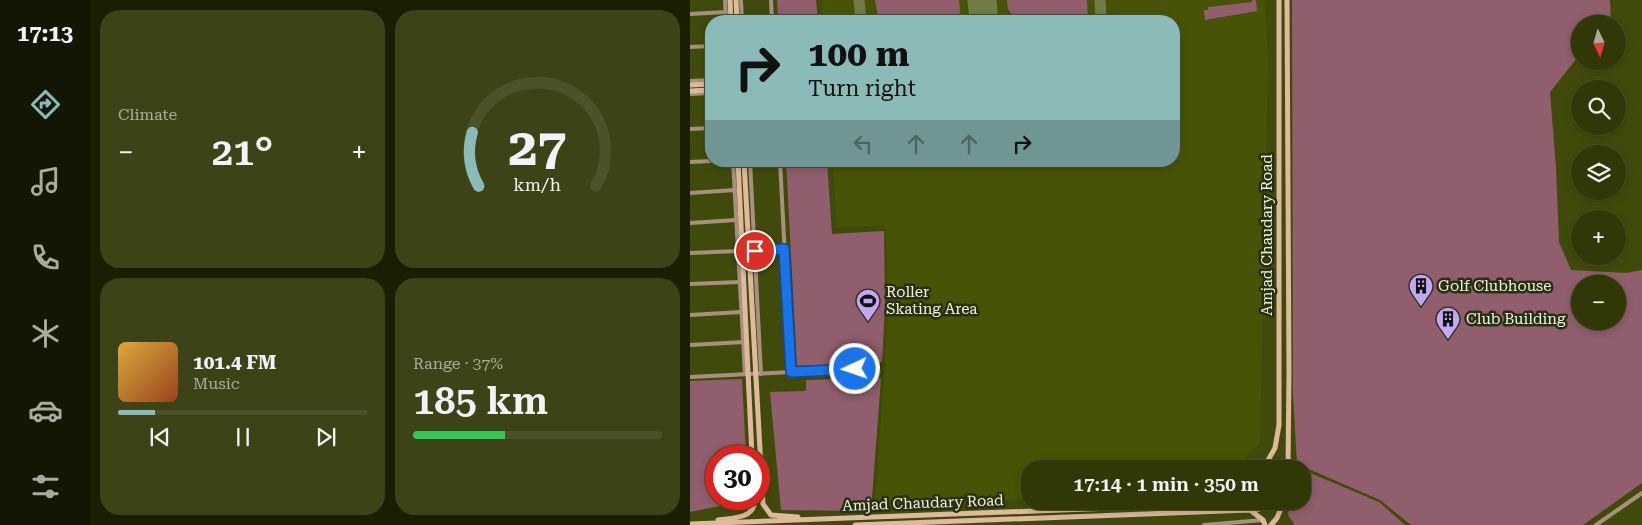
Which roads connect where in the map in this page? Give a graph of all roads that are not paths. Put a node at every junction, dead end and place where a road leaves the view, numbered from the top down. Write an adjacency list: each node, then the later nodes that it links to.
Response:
1 (726, 0): 8 (street)
2 (730, 0): 10 (main road)
3 (736, 0): 11 (main road)
4 (741, 0): 12 (street)
5 (771, 0): 13 (street)
6 (1279, 0): 53 (main road, Amjad Chaudary Road)
7 (1287, 0): 54 (main road, Amjad Chaudary Road)
8 (726, 12): 9 (street)
9 (690, 14)
10 (731, 15)
11 (737, 15)
12 (742, 15)
13 (772, 15)
14 (705, 46): 15 (street)
15 (690, 47)
16 (705, 80): 17 (street)
17 (690, 81)
18 (705, 85): 19 (main road)
19 (690, 86)
20 (705, 92): 21 (main road)
21 (690, 93)
22 (705, 128): 23 (street)
23 (690, 129)
24 (705, 161): 25 (street)
25 (690, 162)
26 (733, 167): 31 (street)
27 (738, 167): 49 (main road)
28 (744, 167): 50 (main road)
29 (750, 167): 37 (street)
30 (780, 167): 35 (street)
31 (735, 190): 32 (street); 33 (street)
32 (690, 193)
33 (736, 220): 34 (street); 36 (street)
34 (690, 223)
35 (784, 249): 37 (street); 48 (street)
36 (738, 251): 38 (street); 39 (street)
37 (755, 251): 50 (street)
38 (690, 253)
39 (740, 282): 40 (street); 41 (street)
40 (690, 284)
41 (742, 312): 42 (street); 43 (street)
42 (690, 315)
43 (744, 342): 44 (street); 49 (street)
44 (690, 345)
45 (838, 361): 47 (street)
46 (870, 368): 47 (street)
47 (839, 370): 48 (street)
48 (791, 372): 50 (street)
49 (747, 374): 50 (street); 51 (street); 52 (main road)
50 (759, 374): 60 (main road)
51 (690, 377)
52 (751, 445)
53 (1268, 460)
54 (1288, 460)
55 (1642, 493): 66 (street)
56 (751, 510): 62 (main road)
57 (1058, 510): 60 (main road, Amjad Chaudary Road)
58 (1250, 510): 61 (main road); 63 (main road, Amjad Chaudary Road)
59 (1280, 510): 65 (main road)
60 (834, 519): 62 (main road, Amjad Chaudary Road)
61 (1264, 523): 64 (street)
62 (690, 524)
63 (856, 525)
64 (1204, 525)
65 (1271, 525)
66 (1596, 525)

